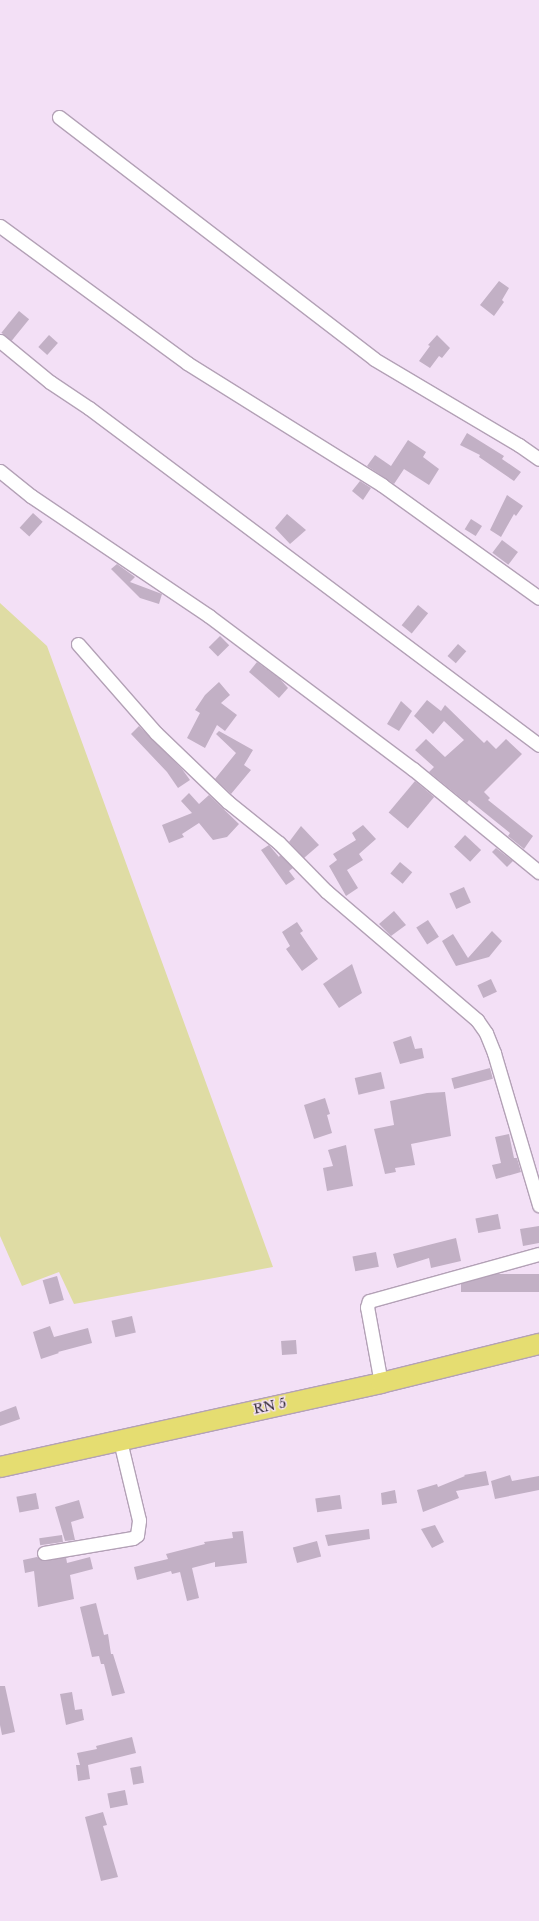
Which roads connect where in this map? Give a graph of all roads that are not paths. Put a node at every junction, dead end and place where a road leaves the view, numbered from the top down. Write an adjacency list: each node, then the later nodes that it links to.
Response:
1 (59, 117): 4 (street)
2 (0, 226): 6 (street)
3 (0, 341): 8 (street)
4 (539, 459)
5 (0, 471): 9 (street)
6 (539, 598)
7 (78, 644): 10 (street)
8 (539, 745)
9 (539, 872)
10 (539, 1205)
11 (539, 1254): 13 (street)
12 (539, 1344): 13 (main road, RN 5 / RN 5)
13 (381, 1383): 14 (main road, RN 5 / RN 5)
14 (120, 1441): 15 (main road, RN 5 / RN 5); 16 (street)
15 (0, 1467)
16 (44, 1553)

